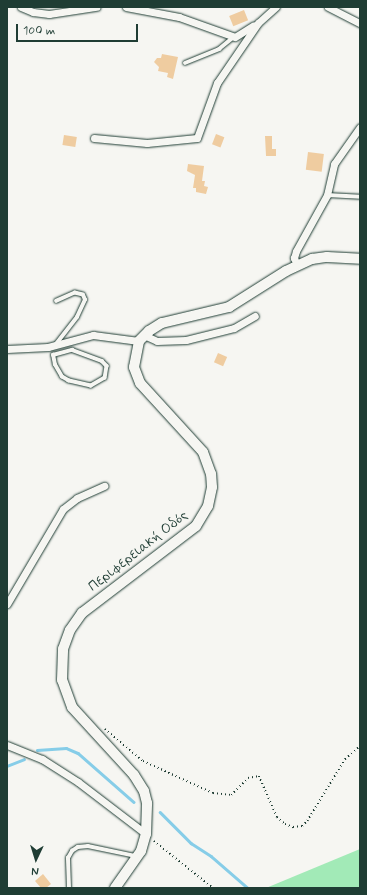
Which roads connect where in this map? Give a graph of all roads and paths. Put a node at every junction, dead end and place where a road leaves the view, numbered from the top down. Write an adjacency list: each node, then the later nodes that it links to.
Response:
1 (21, 7): 2 (street)
2 (96, 7)
3 (126, 7): 8 (street)
4 (276, 7): 6 (street)
5 (328, 7): 7 (street)
6 (258, 22): 8 (street); 11 (street)
7 (360, 23)
8 (235, 36): 9 (lane)
9 (185, 63)
10 (360, 127): 12 (street)
11 (94, 138)
12 (327, 195): 13 (lane); 15 (street)
13 (360, 197)
14 (360, 260): 15 (main road)
15 (297, 265): 18 (main road)
16 (57, 301): 20 (lane)
17 (255, 316): 18 (street)
18 (142, 338): 19 (street); 25 (main road, Περιφερειακή Οδός)
19 (70, 340): 20 (street); 22 (lane)
20 (55, 345): 21 (street)
21 (7, 349)
22 (72, 350): 22 (lane)
23 (104, 486): 24 (street)
24 (7, 604)
25 (96, 734): 27 (path); 28 (main road, Περιφερειακή Οδός)
26 (7, 745): 28 (street)
27 (360, 746)
28 (146, 834): 29 (main road, Περιφερειακή Οδός); 32 (path)
29 (139, 856): 30 (lane); 31 (main road, Περιφερειακή Οδός)
30 (69, 888)
31 (115, 888)
32 (213, 888)

